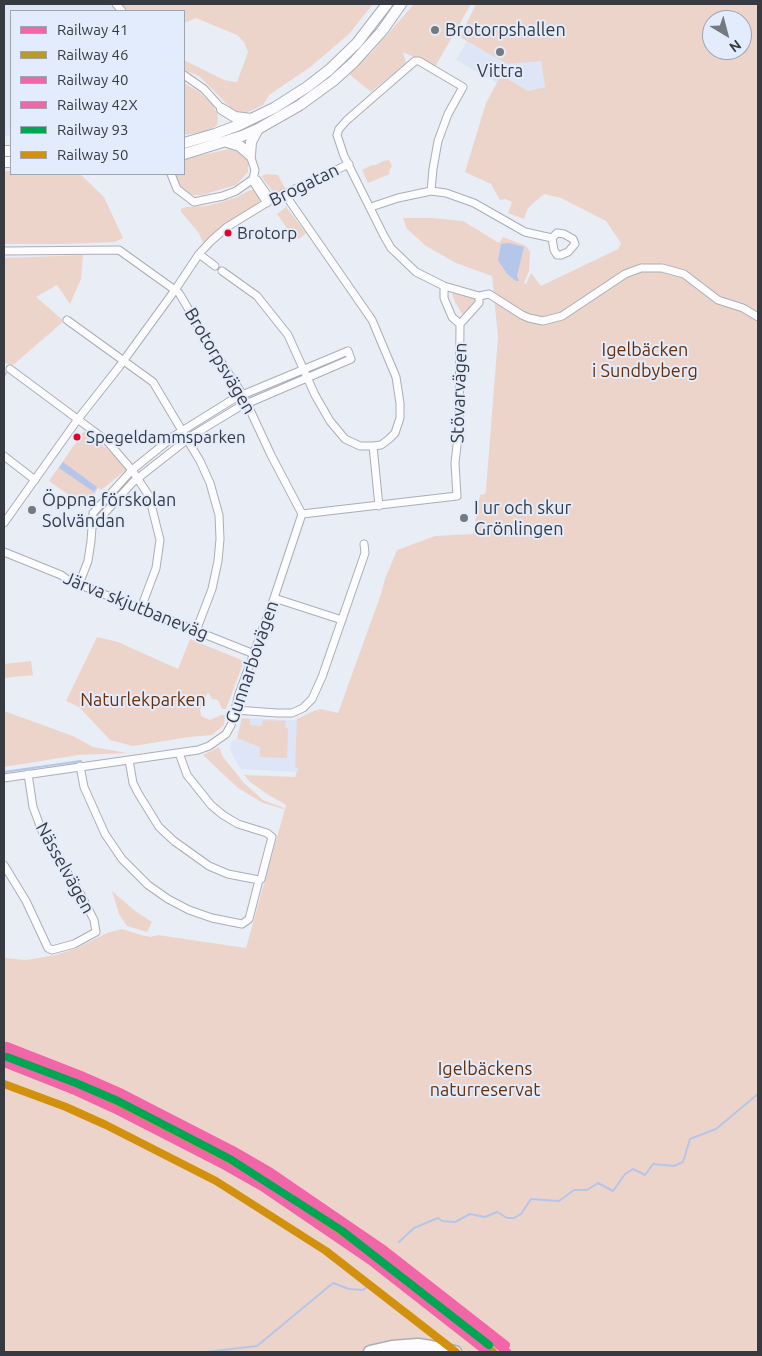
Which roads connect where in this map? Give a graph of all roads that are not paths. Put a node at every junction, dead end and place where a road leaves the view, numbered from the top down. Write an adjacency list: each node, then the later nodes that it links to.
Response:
1 (388, 4): 5 (main road)
2 (401, 4): 6 (main road)
3 (185, 77): 4 (street)
4 (222, 109): 5 (main road); 7 (main road)
5 (252, 119): 7 (main road)
6 (258, 129): 8 (main road); 11 (main road)
7 (215, 134): 9 (main road)
8 (227, 142): 10 (main road); 11 (main road)
9 (185, 143)
10 (185, 154)
11 (250, 155): 14 (street)
12 (349, 164): 15 (street); 16 (street, Brogatan); 18 (street)
13 (171, 175): 14 (street)
14 (253, 179): 17 (street)
15 (431, 191): 18 (street); 19 (street)
16 (284, 193): 17 (street, Brogatan); 39 (street)
17 (269, 201): 21 (street, Brogatan)
18 (370, 207): 24 (street)
19 (552, 238)
20 (4, 251): 25 (street)
21 (199, 254): 22 (street); 25 (street, Brogatan)
22 (215, 266)
23 (222, 271): 32 (street)
24 (444, 286): 26 (street); 29 (street)
25 (175, 290): 30 (street, Brogatan); 34 (street, Brotorpsvägen)
26 (479, 296): 27 (street); 29 (street, Stövarvägen)
27 (758, 317)
28 (67, 320): 30 (street)
29 (460, 324): 44 (street, Stövarvägen)
30 (124, 360): 36 (street, Brogatan); 37 (street)
31 (10, 369): 36 (street)
32 (303, 369): 33 (street); 33 (street); 34 (street)
33 (307, 378): 35 (street); 39 (street)
34 (243, 395): 35 (street, Brotorpsvägen); 37 (street)
35 (248, 403): 38 (street); 45 (street, Brotorpsvägen)
36 (78, 419): 41 (street); 43 (street, Brogatan)
37 (183, 431): 38 (street); 41 (street)
38 (188, 439): 42 (street); 56 (street)
39 (373, 446): 44 (street)
40 (4, 456): 43 (street)
41 (132, 470): 42 (street); 47 (street)
42 (138, 478): 47 (street); 54 (street)
43 (35, 480): 46 (street, Brogatan)
44 (379, 506): 45 (street)
45 (302, 514): 53 (street, Gunnarbovägen)
46 (4, 523)
47 (93, 526): 52 (street)
48 (364, 544): 55 (street)
49 (4, 552): 51 (street, Järva skjutbaneväg)
50 (4, 557): 51 (street, Järva skjutbaneväg)
51 (18, 559): 52 (street, Järva skjutbaneväg)
52 (78, 584): 54 (street, Järva skjutbaneväg)
53 (274, 598): 55 (street); 57 (street, Gunnarbovägen)
54 (141, 608): 56 (street, Järva skjutbaneväg)
55 (342, 620): 58 (street)
56 (196, 630): 57 (street, Järva skjutbaneväg)
57 (254, 654): 58 (street, Gunnarbovägen)
58 (235, 710): 59 (street, Gunnarbovägen)
59 (179, 753): 60 (street, Gunnarbovägen); 65 (street)
60 (129, 760): 61 (street, Gunnarbovägen); 65 (street)
61 (80, 766): 62 (street, Gunnarbovägen); 65 (street)
62 (28, 774): 63 (street, Gunnarbovägen); 64 (street, Nässelvägen)
63 (4, 778)
64 (4, 865)
65 (259, 880)
66 (370, 1352): 67 (highway)
67 (454, 1352)

